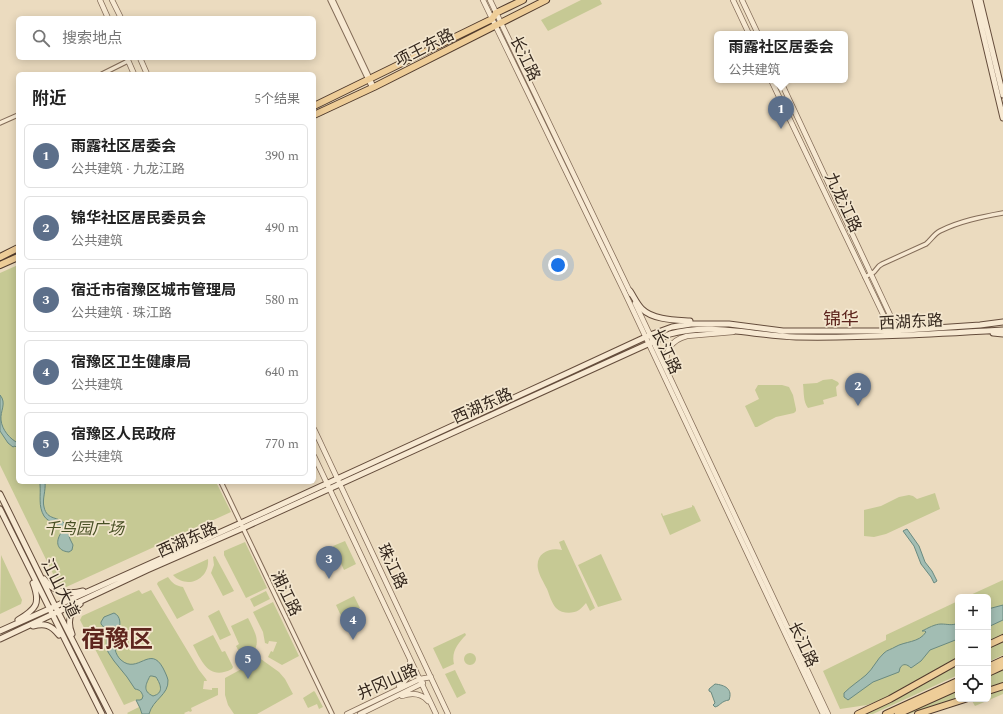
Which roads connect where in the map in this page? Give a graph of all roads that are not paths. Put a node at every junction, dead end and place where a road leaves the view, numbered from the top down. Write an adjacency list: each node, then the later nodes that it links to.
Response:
1 (100, 0): 12 (street)
2 (112, 0): 13 (street)
3 (331, 0): 23 (street)
4 (484, 0): 14 (street, 长江路)
5 (490, 0): 14 (street, 长江路)
6 (523, 0): 14 (main road, 项王东路)
7 (546, 0): 15 (main road, 项王东路)
8 (733, 0): 16 (street)
9 (742, 0): 17 (street)
10 (975, 0): 31 (main road)
11 (980, 0): 27 (main road)
12 (107, 16)
13 (120, 16)
14 (494, 16): 15 (street, 长江路); 23 (main road, 项王东路)
15 (498, 24): 26 (main road, 项王东路); 40 (street, 长江路); 49 (street, 长江路)
16 (748, 31)
17 (757, 31)
18 (128, 60): 20 (street); 21 (street)
19 (141, 60): 22 (street)
20 (106, 72)
21 (133, 72)
22 (146, 72)
23 (369, 79): 26 (street); 28 (main road, 项王东路)
24 (772, 83): 39 (street, 九龙江路)
25 (781, 83): 38 (street, 九龙江路)
26 (373, 87): 29 (main road, 项王东路)
27 (1003, 95)
28 (316, 105)
29 (316, 114)
30 (16, 116): 32 (street)
31 (1003, 118)
32 (1, 122)
33 (1003, 213): 38 (street)
34 (16, 249): 35 (main road)
35 (0, 257)
36 (16, 258): 37 (main road)
37 (0, 266)
38 (870, 274): 39 (street); 47 (street, 九龙江路)
39 (865, 277): 46 (street, 九龙江路)
40 (630, 291): 42 (main road); 49 (street, 长江路)
41 (1003, 322): 47 (main road, 西湖东路)
42 (729, 324): 46 (main road, 西湖东路); 49 (main road, 西湖东路)
43 (1003, 330): 44 (main road, 西湖东路)
44 (978, 331): 47 (main road, 西湖东路); 48 (main road)
45 (740, 332): 46 (main road, 西湖东路); 50 (main road, 西湖东路); 51 (street)
46 (892, 333): 47 (main road, 西湖东路)
47 (898, 333)
48 (1003, 334)
49 (648, 336): 50 (street, 长江路); 54 (main road, 西湖东路)
50 (651, 342): 51 (street, 长江路); 54 (main road, 西湖东路); 98 (street, 长江路)
51 (674, 387): 99 (street, 长江路)
52 (316, 433): 54 (street, 珠江路)
53 (316, 460): 56 (street, 珠江路)
54 (338, 481): 56 (main road, 西湖东路); 80 (street, 珠江路)
55 (222, 484): 59 (street, 湘江路)
56 (329, 486): 59 (main road, 西湖东路); 74 (street, 珠江路)
57 (0, 494): 61 (main road, 江山大道)
58 (0, 509): 60 (main road, 江山大道)
59 (242, 526): 62 (main road, 西湖东路); 63 (main road, 西湖东路); 93 (street, 湘江路)
60 (24, 558): 65 (main road, 江山大道); 68 (main road)
61 (34, 563): 62 (main road); 64 (main road, 江山大道)
62 (103, 585): 64 (main road, 西湖东路)
63 (92, 596): 66 (main road, 西湖东路); 73 (main road)
64 (55, 606): 65 (main road, 西湖东路); 66 (main road, 江山大道)
65 (49, 609): 67 (main road, 江山大道); 68 (main road, 西湖东路)
66 (58, 612): 67 (main road, 西湖东路); 73 (main road, 江山大道)
67 (52, 615): 69 (main road, 西湖东路); 71 (main road, 江山大道)
68 (1, 630)
69 (2, 638): 71 (main road)
70 (1003, 638): 72 (main road)
71 (66, 643): 91 (main road, 江山大道)
72 (991, 644)
73 (79, 653): 92 (main road, 江山大道)
74 (407, 653): 81 (street, 珠江路); 86 (street)
75 (1003, 660): 77 (main road)
76 (955, 663): 90 (main road)
77 (990, 666)
78 (1003, 666): 79 (main road)
79 (991, 672)
80 (431, 677): 81 (street, 井冈山路); 97 (street, 珠江路)
81 (421, 681): 86 (street, 井冈山路); 88 (street, 珠江路)
82 (955, 683): 89 (main road)
83 (1003, 686): 85 (main road)
84 (955, 688): 89 (main road)
85 (991, 690)
86 (380, 701): 88 (street); 94 (street, 井冈山路); 95 (street, 井冈山路)
87 (956, 702): 101 (main road)
88 (432, 704): 96 (street, 珠江路)
89 (898, 712): 100 (main road)
90 (860, 713)
91 (102, 714)
92 (110, 714)
93 (332, 714)
94 (347, 714)
95 (360, 714)
96 (436, 714)
97 (448, 714)
98 (823, 714)
99 (828, 714)
100 (886, 714)
101 (918, 714)

